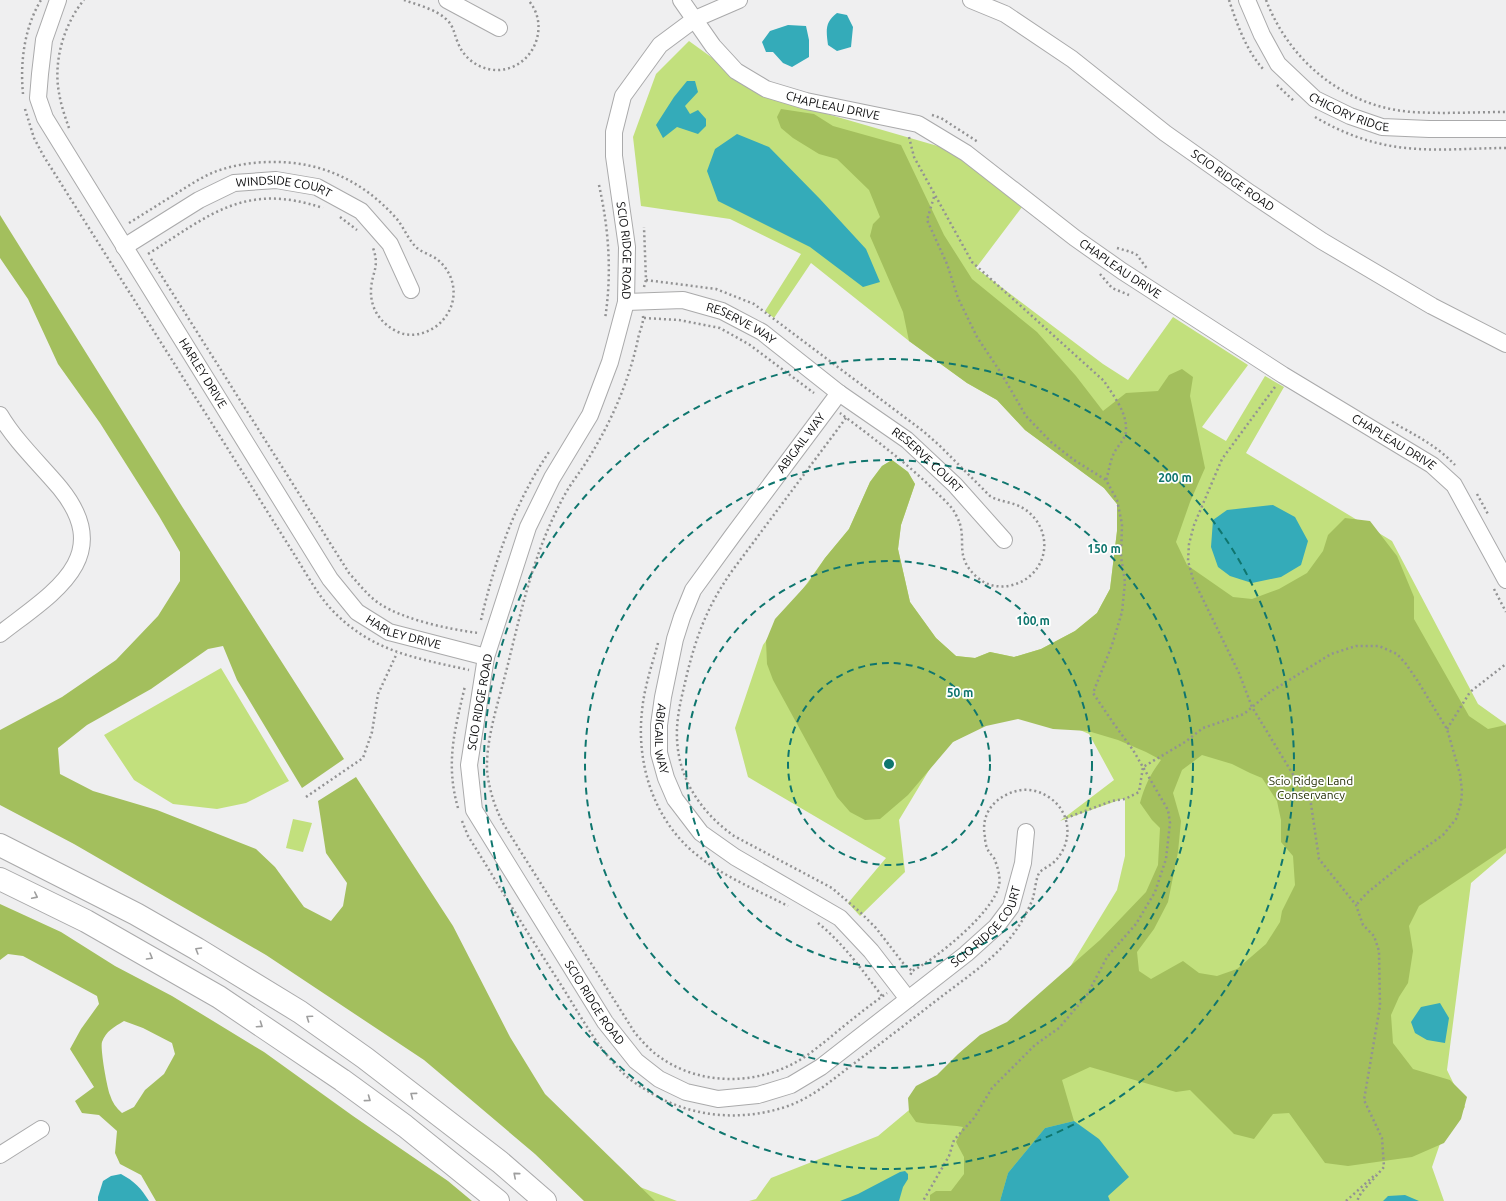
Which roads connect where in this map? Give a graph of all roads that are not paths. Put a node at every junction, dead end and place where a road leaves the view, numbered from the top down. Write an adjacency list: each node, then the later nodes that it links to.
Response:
1 (58, 0): 10 (street, HARLEY DRIVE)
2 (447, 0): 8 (street)
3 (682, 0): 7 (street)
4 (739, 0): 7 (street, SCIO RIDGE ROAD)
5 (971, 0): 13 (street, SCIO RIDGE ROAD)
6 (1247, 0): 9 (street, CHICORY RIDGE)
7 (695, 19): 12 (street, SCIO RIDGE ROAD); 17 (street, CHAPLEAU DRIVE)
8 (500, 28)
9 (1506, 129)
10 (124, 247): 11 (street, WINDSIDE COURT); 19 (street, HARLEY DRIVE)
11 (412, 290)
12 (626, 302): 14 (street, RESERVE WAY); 19 (street, SCIO RIDGE ROAD)
13 (1506, 344)
14 (834, 399): 16 (street, RESERVE COURT); 23 (street, ABIGAIL WAY)
15 (0, 415): 18 (street)
16 (1004, 540)
17 (1499, 584)
18 (0, 634)
19 (480, 655): 23 (street, SCIO RIDGE ROAD)
20 (1026, 832): 23 (street, SCIO RIDGE COURT)
21 (0, 845): 27 (highway, one-way to 21)
22 (0, 879): 26 (highway, one-way to 26)
23 (908, 999)
24 (41, 1129): 25 (street)
25 (0, 1155)
26 (498, 1201)
27 (545, 1201)

